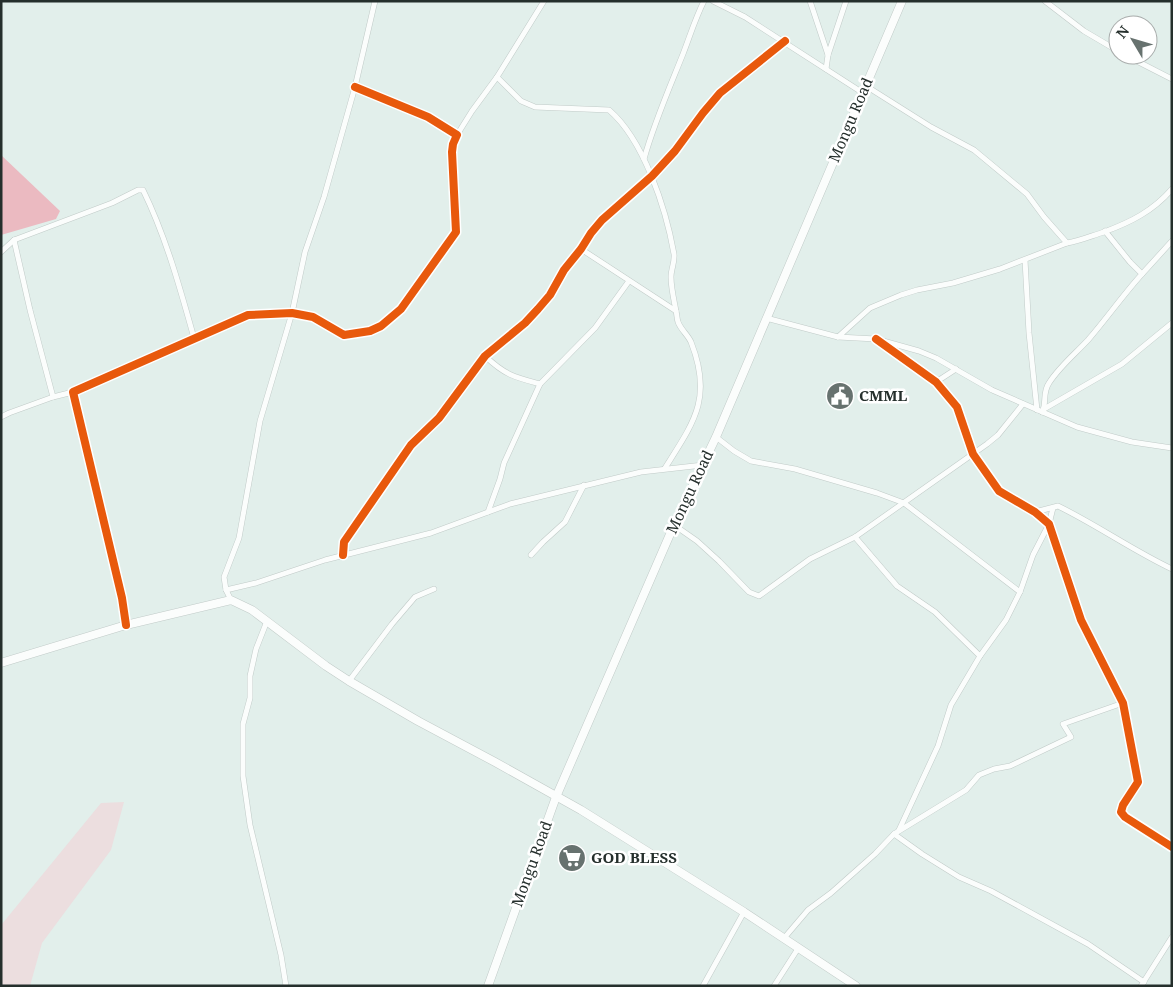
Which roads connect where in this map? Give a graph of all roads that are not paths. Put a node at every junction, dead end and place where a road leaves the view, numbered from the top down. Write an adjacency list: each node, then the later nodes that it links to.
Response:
1 (375, 1): 16 (street)
2 (544, 1): 14 (street)
3 (704, 1): 19 (street)
4 (713, 1): 9 (street)
5 (810, 1): 11 (street)
6 (846, 1): 11 (street)
7 (902, 1): 17 (main road, Mongu Road)
8 (1045, 1): 10 (street)
9 (784, 41): 13 (street); 20 (street)
10 (1108, 45)
11 (828, 55): 13 (street)
12 (1145, 65): 15 (street)
13 (826, 69): 17 (street)
14 (497, 77): 18 (street); 19 (street)
15 (1172, 79)
16 (355, 87): 18 (street); 32 (street)
17 (864, 90): 25 (street); 33 (main road, Mongu Road)
18 (457, 135): 32 (street)
19 (644, 159): 20 (street)
20 (652, 176): 26 (street); 31 (street)
21 (1172, 189): 22 (street)
22 (1105, 231): 25 (street); 29 (street)
23 (14, 240): 27 (street); 36 (street); 43 (street)
24 (1172, 241): 29 (street)
25 (1067, 243): 28 (street)
26 (581, 249): 30 (street); 38 (street)
27 (1, 252)
28 (1026, 260): 35 (street); 45 (street)
29 (1142, 274): 45 (street)
30 (629, 281): 31 (street); 41 (street)
31 (676, 311): 51 (street)
32 (292, 313): 36 (street); 64 (street)
33 (766, 318): 35 (street); 47 (main road, Mongu Road)
34 (1172, 323): 45 (street)
35 (838, 337): 37 (street)
36 (194, 338): 42 (street)
37 (876, 339): 39 (street); 40 (street)
38 (485, 356): 41 (street); 60 (street)
39 (956, 369): 40 (street); 44 (street)
40 (936, 382): 49 (street)
41 (540, 384): 55 (street)
42 (73, 392): 43 (street); 68 (street)
43 (53, 397): 46 (street)
44 (1023, 404): 45 (street); 49 (street)
45 (1041, 411): 48 (street)
46 (1, 417)
47 (716, 437): 50 (main road, Mongu Road); 53 (street)
48 (1172, 448)
49 (974, 454): 53 (street); 56 (street)
50 (703, 465): 51 (street); 58 (main road, Mongu Road)
51 (665, 468): 52 (street)
52 (585, 485): 55 (street); 61 (street)
53 (904, 503): 59 (street); 65 (street)
54 (1053, 508): 56 (street); 57 (street); 62 (street)
55 (488, 512): 60 (street)
56 (1035, 512): 57 (street)
57 (1049, 524): 65 (street); 72 (street)
58 (674, 525): 59 (street); 73 (main road, Mongu Road)
59 (855, 537): 69 (street)
60 (343, 555): 64 (street)
61 (531, 555)
62 (1172, 569)
63 (434, 588): 71 (street)
64 (226, 590): 66 (street)
65 (1020, 592): 69 (street)
66 (231, 600): 67 (main road); 68 (main road)
67 (267, 621): 71 (main road); 81 (street)
68 (126, 624): 70 (main road)
69 (980, 656): 74 (street)
70 (1, 663)
71 (349, 681): 73 (main road)
72 (1122, 703): 74 (street); 75 (street)
73 (556, 797): 76 (main road); 82 (main road, Mongu Road)
74 (896, 832): 78 (street); 80 (street)
75 (1172, 847)
76 (744, 912): 78 (main road); 83 (street)
77 (1172, 936): 80 (street)
78 (784, 938): 79 (main road)
79 (798, 947): 84 (street); 85 (main road)
80 (1142, 984)
81 (286, 986)
82 (488, 986)
83 (702, 986)
84 (774, 986)
85 (856, 986)

